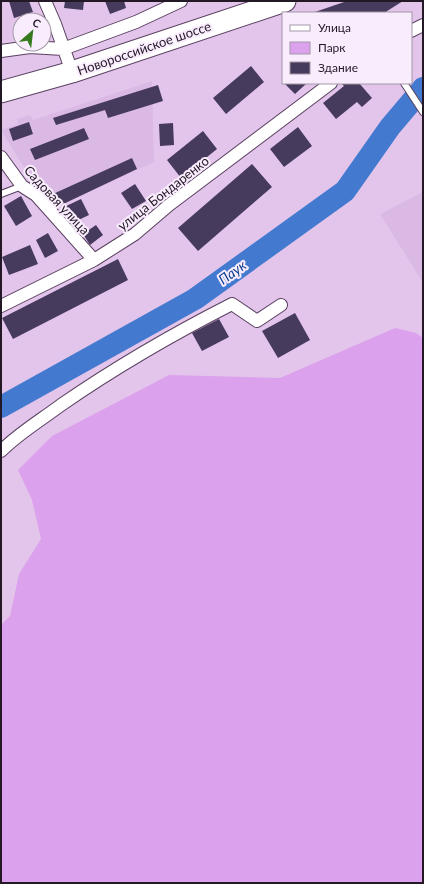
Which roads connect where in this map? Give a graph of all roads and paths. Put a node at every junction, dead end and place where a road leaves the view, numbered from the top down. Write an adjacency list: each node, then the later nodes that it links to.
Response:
1 (44, 1): 6 (street)
2 (181, 1): 6 (street)
3 (285, 1): 8 (highway, Новороссийское шоссе)
4 (423, 25): 5 (street)
5 (412, 30)
6 (63, 49): 7 (street); 8 (street)
7 (1, 52)
8 (72, 72): 11 (highway, Новороссийское шоссе)
9 (330, 84): 16 (street, улица Бондаренко)
10 (405, 84): 12 (lane)
11 (1, 92)
12 (423, 112)
13 (1, 157): 14 (street, Садовая улица)
14 (22, 186): 15 (lane); 16 (street, Садовая улица)
15 (1, 194)
16 (94, 260): 18 (street, улица Бондаренко)
17 (281, 305): 19 (street)
18 (1, 306)
19 (1, 451)

